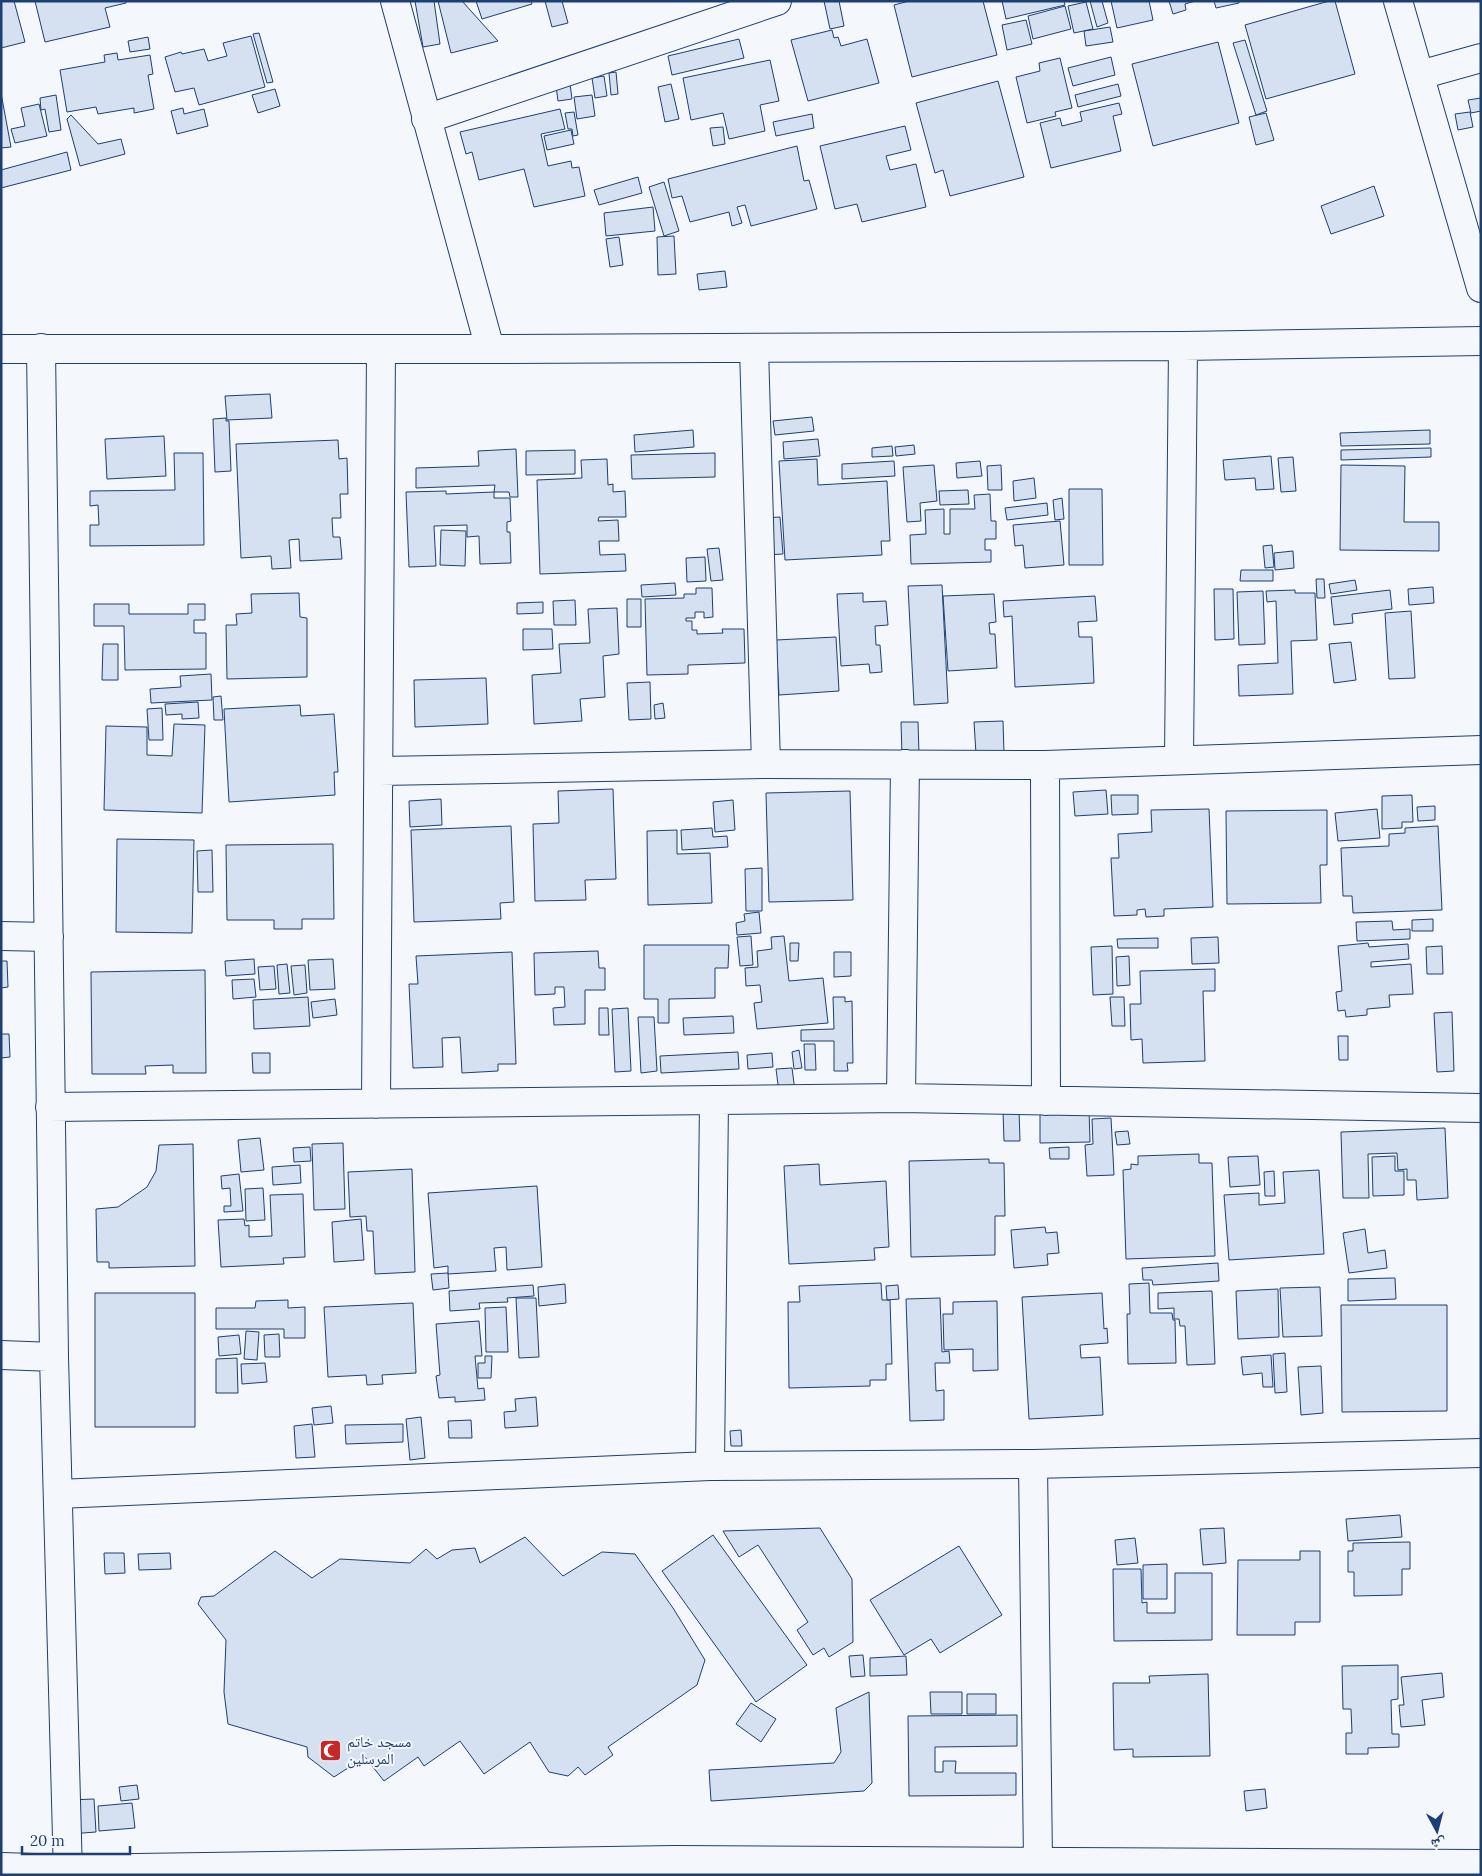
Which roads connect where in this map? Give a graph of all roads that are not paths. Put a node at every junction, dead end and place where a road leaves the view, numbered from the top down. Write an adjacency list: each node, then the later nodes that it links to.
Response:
1 (395, 1): 6 (street)
2 (777, 1): 6 (street)
3 (1398, 1): 5 (street)
4 (1481, 58): 5 (street)
5 (1420, 74): 7 (street)
6 (426, 119): 14 (street)
7 (1481, 288)
8 (1481, 341): 9 (street)
9 (1183, 346): 12 (street); 16 (street)
10 (41, 348): 11 (street); 13 (street); 22 (street)
11 (381, 348): 14 (street); 20 (street)
12 (754, 348): 14 (street); 17 (street)
13 (1, 349)
14 (490, 349)
15 (1481, 750): 16 (street)
16 (1179, 760): 19 (street)
17 (766, 764): 18 (street); 20 (street)
18 (905, 764): 19 (street); 23 (street)
19 (1045, 764): 25 (street)
20 (380, 771): 26 (street)
21 (1, 936): 22 (street)
22 (49, 937): 27 (street)
23 (901, 1098): 24 (street); 25 (street)
24 (714, 1100): 26 (street); 33 (street)
25 (1046, 1100): 28 (street)
26 (376, 1104): 27 (street)
27 (50, 1107): 30 (street)
28 (1481, 1108)
29 (1, 1355): 30 (street)
30 (54, 1358): 34 (street)
31 (1481, 1453): 32 (street)
32 (1033, 1464): 33 (street); 35 (street)
33 (710, 1466): 34 (street)
34 (58, 1494): 40 (street)
35 (1038, 1861): 36 (street); 38 (street)
36 (1481, 1864)
37 (1, 1867): 40 (street)
38 (675, 1868): 39 (street)
39 (558, 1869): 40 (street)
40 (68, 1872)

